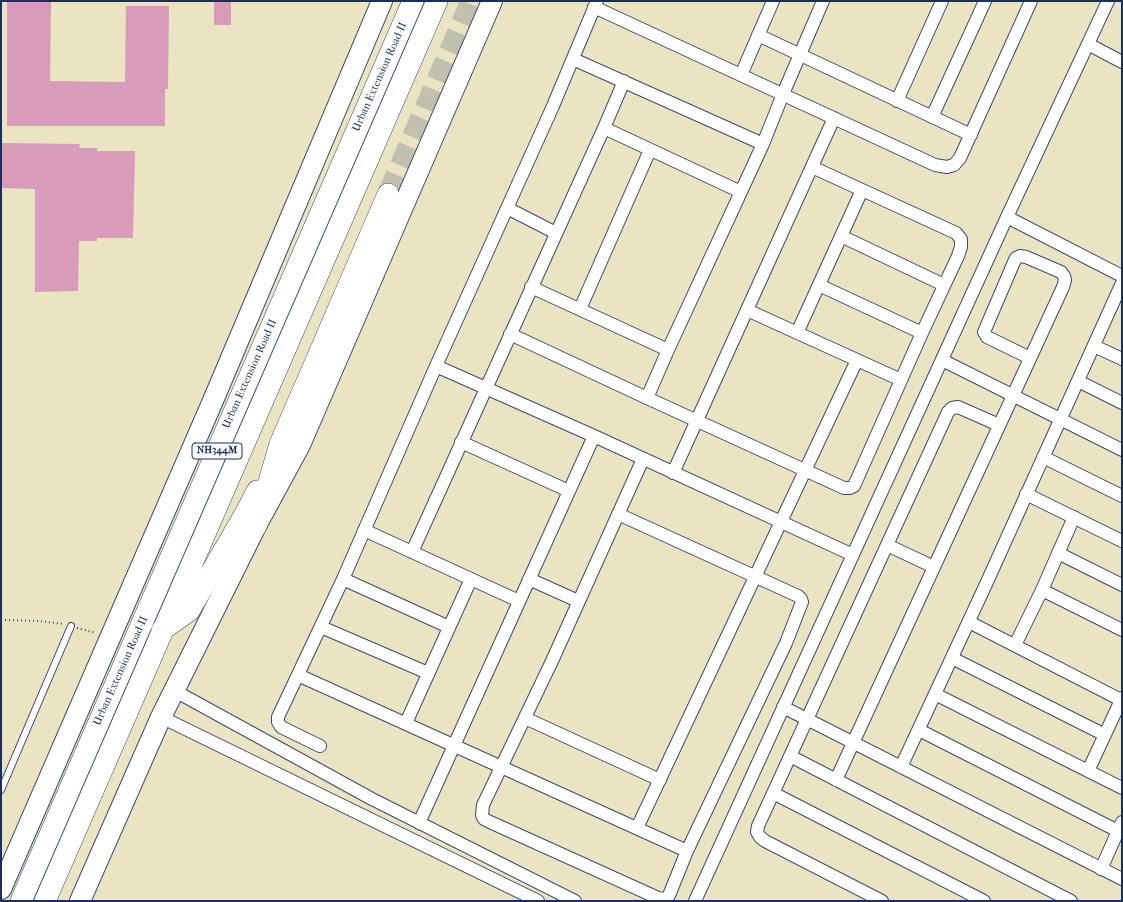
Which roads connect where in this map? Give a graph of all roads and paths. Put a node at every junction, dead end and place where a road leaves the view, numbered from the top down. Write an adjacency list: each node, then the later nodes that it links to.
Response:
1 (382, 1): 98 (main road)
2 (413, 1): 132 (highway, Urban Extension Road-II / NH344M)
3 (438, 1): 96 (highway, Urban Extension Road-II / NH344M)
4 (492, 1): 75 (main road)
5 (773, 1): 12 (street)
6 (823, 1): 14 (street)
7 (942, 1): 20 (street)
8 (985, 1): 21 (street)
9 (1031, 1): 24 (street)
10 (1108, 1): 13 (street)
11 (596, 4): 15 (street); 17 (street)
12 (758, 35): 14 (street); 17 (street)
13 (1088, 44): 16 (street); 32 (street)
14 (800, 56): 19 (street); 20 (street)
15 (572, 60): 18 (street); 31 (street)
16 (1122, 62)
17 (741, 75): 19 (street)
18 (624, 81): 23 (street); 25 (street)
19 (783, 94): 22 (street); 25 (street)
20 (897, 101): 21 (street)
21 (932, 117): 24 (street)
22 (834, 118): 24 (street); 27 (street)
23 (604, 128): 26 (street); 33 (street)
24 (970, 135)
25 (763, 144): 29 (street)
26 (650, 150): 29 (street); 40 (street)
27 (812, 167): 28 (street); 41 (street)
28 (862, 190): 34 (street); 38 (street)
29 (741, 192): 46 (street)
30 (388, 194): 63 (highway)
31 (507, 208): 33 (street); 51 (street)
32 (1007, 217): 35 (street); 50 (street)
33 (556, 233): 39 (street)
34 (841, 236): 37 (street); 38 (street)
35 (1122, 276)
36 (1122, 283): 45 (street)
37 (819, 285): 42 (street); 43 (street)
38 (944, 285): 43 (street)
39 (531, 287): 40 (street); 44 (street)
40 (580, 309): 46 (street)
41 (747, 310): 42 (street); 59 (street)
42 (797, 333): 49 (street)
43 (922, 333): 52 (street)
44 (510, 334): 54 (street); 56 (street)
45 (1094, 346): 48 (street); 53 (street)
46 (668, 350): 56 (street)
47 (1030, 358): 47 (street); 55 (street)
48 (1122, 359)
49 (856, 360): 52 (street); 67 (street)
50 (942, 360): 55 (street); 81 (street)
51 (436, 366): 54 (street); 76 (street)
52 (901, 380): 67 (street)
53 (1078, 381): 57 (street); 58 (street)
54 (486, 388): 61 (street); 62 (street)
55 (1013, 395): 58 (street); 60 (street)
56 (647, 398): 59 (street)
57 (1122, 403)
58 (1060, 419): 64 (street); 65 (street)
59 (697, 421): 67 (street); 68 (street)
60 (999, 426): 78 (street); 82 (street)
61 (594, 436): 66 (street); 69 (street)
62 (462, 442): 69 (street); 79 (street)
63 (280, 444): 75 (highway); 96 (highway)
64 (1122, 450)
65 (1044, 456): 70 (street); 71 (street)
66 (643, 459): 68 (street); 72 (street)
67 (805, 470): 74 (street)
68 (673, 473): 74 (street)
69 (569, 491): 86 (street)
70 (1026, 494): 73 (street); 92 (street)
71 (1122, 496)
72 (618, 514): 83 (street); 90 (street)
73 (1074, 517): 77 (street); 80 (street)
74 (780, 522): 81 (street); 83 (street)
75 (256, 526): 103 (main road)
76 (364, 530): 79 (street); 84 (street)
77 (1122, 541)
78 (887, 545): 82 (street); 109 (street)
79 (412, 552): 85 (street)
80 (1058, 554): 87 (street); 88 (street)
81 (852, 555): 106 (street)
82 (934, 567): 113 (street)
83 (755, 576): 120 (street); 128 (street)
84 (343, 579): 94 (street); 95 (street)
85 (471, 579): 89 (street); 95 (street)
86 (529, 579): 89 (street); 90 (street)
87 (1122, 586)
88 (1042, 590): 97 (street); 99 (street)
89 (519, 601): 114 (street)
90 (578, 601): 108 (street)
91 (1, 620): 93 (path)
92 (968, 622): 99 (street); 100 (street)
93 (71, 626): 98 (path); 123 (lane)
94 (321, 627): 101 (street); 102 (street)
95 (449, 627): 101 (street)
96 (162, 630): 133 (highway, Urban Extension Road-II / NH344M)
97 (1122, 630)
98 (110, 638): 131 (main road)
99 (1015, 645): 105 (street)
100 (952, 658): 104 (street); 112 (street)
101 (428, 673): 110 (street)
102 (298, 675): 110 (street); 115 (street)
103 (175, 691): 107 (main road); 125 (street)
104 (935, 694): 111 (street); 119 (street)
105 (1122, 699): 112 (street)
106 (783, 707): 109 (street); 137 (street)
107 (161, 718): 134 (main road); 135 (street)
108 (525, 718): 117 (street); 120 (street)
109 (806, 719): 113 (street); 116 (street)
110 (406, 723): 114 (street)
111 (919, 730): 118 (street); 126 (street)
112 (1105, 735): 119 (street)
113 (853, 743): 118 (street); 121 (street)
114 (454, 744): 117 (street); 125 (street)
115 (320, 746)
116 (790, 756): 121 (street); 124 (street)
117 (502, 767): 127 (street); 128 (street)
118 (901, 767): 129 (street)
119 (1088, 771): 122 (street)
120 (660, 780): 127 (street)
121 (836, 780): 140 (street)
122 (1122, 788)
123 (1, 790)
124 (773, 793): 138 (street); 139 (street)
125 (419, 822): 136 (street)
126 (1120, 827): 129 (street)
127 (637, 828): 128 (street)
128 (687, 851)
129 (1101, 869): 130 (street)
130 (1122, 879)
131 (1, 889)
132 (21, 901)
133 (45, 901)
134 (80, 901)
135 (538, 901)
136 (575, 901)
137 (695, 901)
138 (882, 901)
139 (984, 901)
140 (1071, 901)

